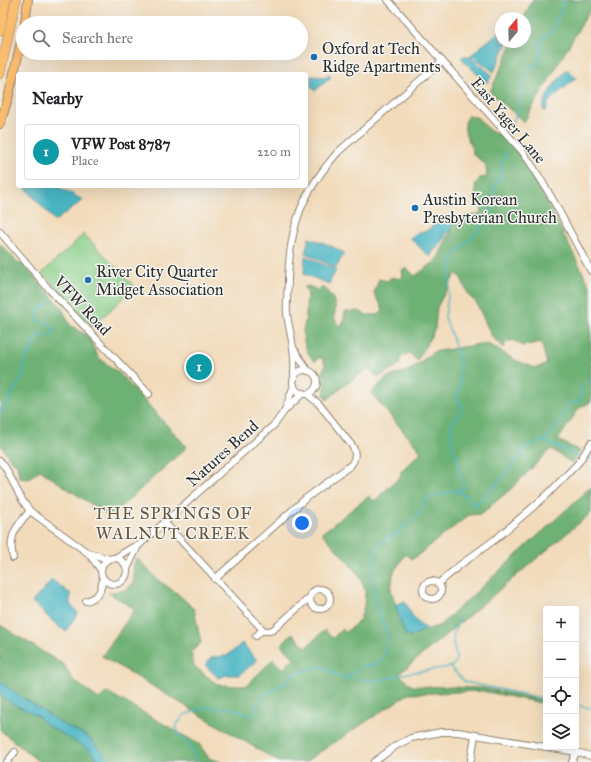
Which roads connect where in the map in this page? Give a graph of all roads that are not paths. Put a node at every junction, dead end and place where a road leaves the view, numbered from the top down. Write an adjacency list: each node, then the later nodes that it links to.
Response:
1 (6, 0): 6 (highway)
2 (16, 0): 9 (highway)
3 (28, 0): 5 (main road)
4 (388, 0): 8 (street, East Yager Lane)
5 (26, 16)
6 (0, 31)
7 (17, 60): 10 (main road)
8 (442, 61): 12 (street, East Yager Lane); 13 (street, Natures Bend)
9 (0, 74)
10 (0, 124)
11 (0, 232): 17 (street, VFW Road)
12 (591, 271)
13 (294, 349): 14 (street, Natures Bend); 15 (street, Natures Bend)
14 (308, 371): 15 (street); 16 (street)
15 (294, 382): 18 (street); 20 (street, Natures Bend)
16 (316, 386): 18 (street); 19 (street)
17 (149, 394)
18 (305, 394): 19 (street); 20 (street, Natures Bend)
19 (319, 404): 32 (street)
20 (285, 410): 24 (street, Natures Bend)
21 (591, 443): 34 (street)
22 (0, 461): 23 (street)
23 (30, 511): 26 (street); 27 (street)
24 (164, 522): 25 (street, Natures Bend); 32 (street)
25 (138, 546): 28 (street, Natures Bend); 29 (street, Natures Bend)
26 (88, 553): 28 (street); 30 (street)
27 (13, 558)
28 (112, 559): 29 (street); 30 (street)
29 (126, 569): 33 (street)
30 (101, 570): 31 (street)
31 (104, 578): 33 (street); 35 (street)
32 (215, 579): 38 (street)
33 (117, 583): 35 (street)
34 (438, 584)
35 (101, 590): 37 (street)
36 (310, 597): 38 (street)
37 (86, 600)
38 (262, 630): 39 (street)
39 (256, 636)
40 (475, 735): 41 (street); 46 (street); 48 (street)
41 (543, 746)
42 (564, 750): 44 (street)
43 (15, 752): 47 (street)
44 (576, 752): 45 (street); 49 (street)
45 (591, 756)
46 (471, 760)
47 (7, 762)
48 (374, 762)
49 (572, 762)

